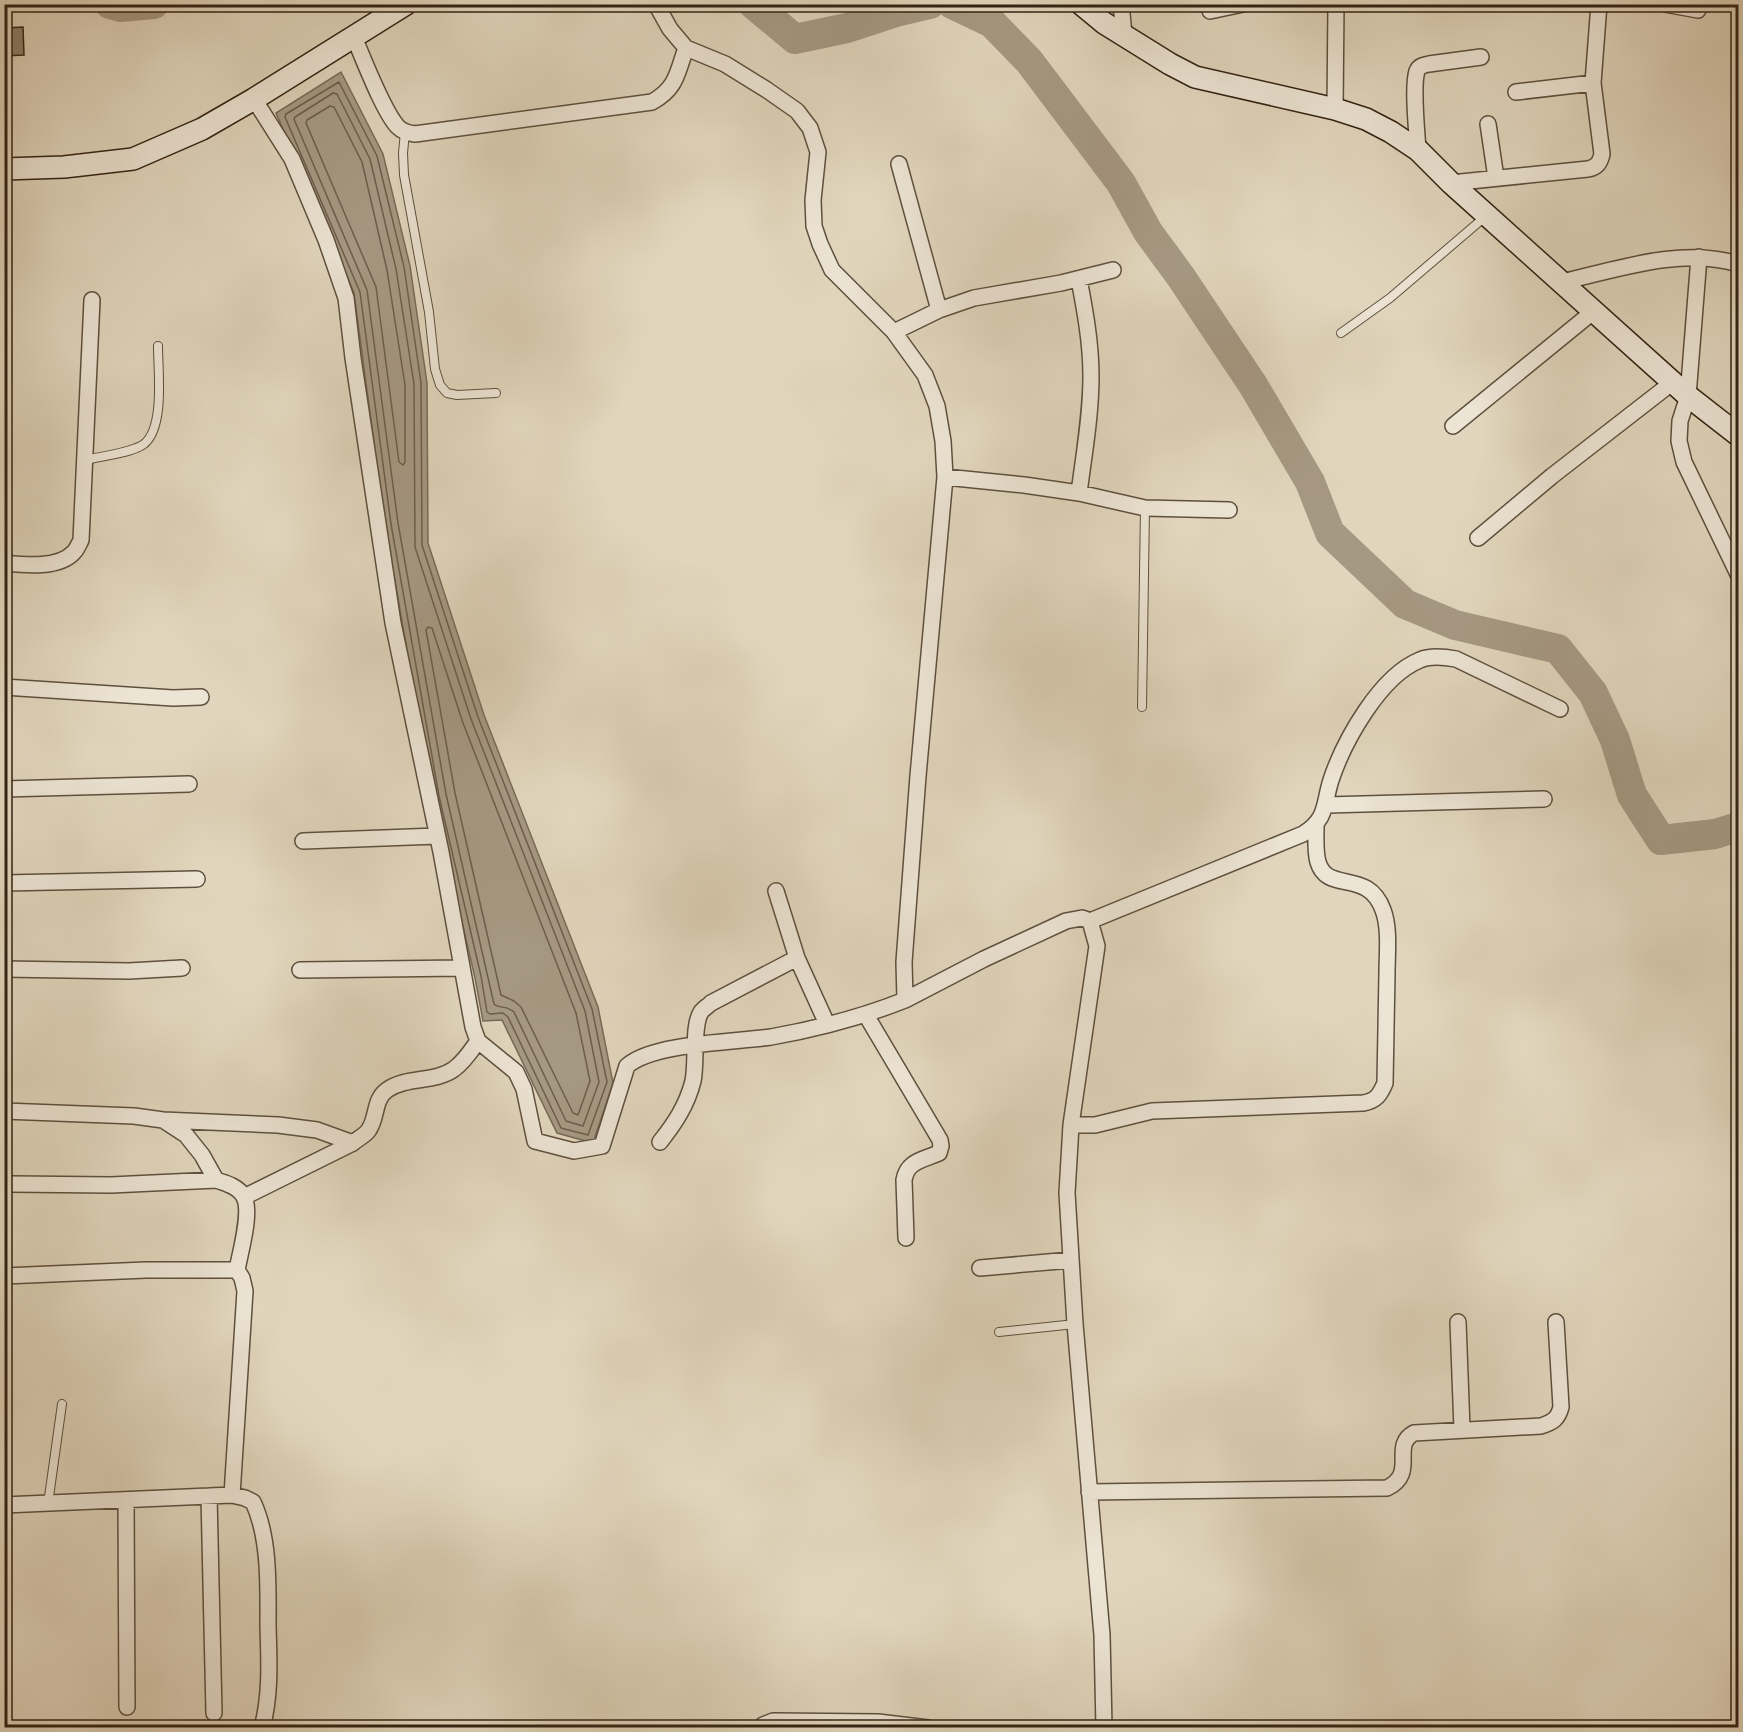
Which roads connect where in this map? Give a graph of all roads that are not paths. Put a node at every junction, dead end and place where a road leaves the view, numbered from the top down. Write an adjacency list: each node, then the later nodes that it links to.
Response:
1 (406, 4): 12 (street)
2 (656, 4): 13 (street)
3 (1081, 4): 11 (street)
4 (1121, 4): 11 (street)
5 (1243, 4): 10 (street)
6 (1336, 4): 18 (street)
7 (1599, 4): 15 (street)
8 (1665, 4): 9 (street)
9 (1698, 10)
10 (1209, 11)
11 (1124, 34): 18 (street)
12 (347, 41): 17 (street); 20 (street)
13 (686, 48): 20 (street); 35 (street)
14 (1481, 57): 21 (street)
15 (1593, 83): 16 (street); 24 (street)
16 (1516, 92)
17 (260, 95): 23 (street); 59 (street)
18 (1335, 109): 21 (street)
19 (1488, 124): 24 (street)
20 (405, 132): 39 (lane)
21 (1418, 150): 25 (street)
22 (899, 164): 33 (street)
23 (4, 169)
24 (1496, 178): 25 (street)
25 (1451, 183): 26 (street)
26 (1487, 215): 31 (street); 36 (lane)
27 (1699, 257): 28 (street); 31 (street); 38 (street)
28 (1738, 264)
29 (1113, 270): 30 (street)
30 (1079, 279): 33 (street); 44 (street)
31 (1562, 282): 34 (street)
32 (92, 300): 42 (street)
33 (939, 309): 35 (street)
34 (1594, 311): 38 (street); 40 (street)
35 (894, 332): 43 (street)
36 (1341, 333)
37 (158, 346): 42 (lane)
38 (1681, 389): 41 (street); 47 (street); 49 (street)
39 (496, 393)
40 (1453, 426)
41 (1738, 435)
42 (86, 460): 48 (street)
43 (945, 477): 44 (street); 70 (street)
44 (1078, 493): 45 (street)
45 (1145, 508): 46 (street); 52 (lane)
46 (1229, 510)
47 (1478, 538)
48 (4, 563)
49 (1738, 574)
50 (4, 687): 51 (street)
51 (201, 698)
52 (1142, 707)
53 (1560, 709): 57 (street)
54 (189, 783): 55 (street)
55 (4, 789)
56 (1544, 799): 57 (street)
57 (1327, 805): 58 (street)
58 (1316, 826): 64 (street); 77 (street)
59 (437, 836): 60 (street); 67 (street)
60 (303, 841)
61 (197, 879): 62 (street)
62 (4, 883)
63 (776, 891): 65 (street)
64 (1090, 921): 70 (street); 77 (street)
65 (797, 958): 72 (street); 74 (street)
66 (182, 968): 68 (street)
67 (462, 968): 69 (street); 73 (street)
68 (4, 969)
69 (300, 970)
70 (905, 1000): 71 (street)
71 (866, 1015): 72 (street); 83 (street)
72 (827, 1024): 74 (street)
73 (478, 1041): 74 (street); 79 (street)
74 (696, 1045): 78 (street)
75 (4, 1110): 76 (street)
76 (163, 1120): 79 (street); 80 (street)
77 (1071, 1125): 84 (street)
78 (660, 1142)
79 (353, 1143): 82 (street)
80 (216, 1180): 81 (street); 82 (street)
81 (11, 1185)
82 (244, 1197): 86 (street)
83 (906, 1238)
84 (1071, 1260): 85 (street); 90 (street)
85 (980, 1268)
86 (237, 1270): 87 (street); 95 (street)
87 (4, 1276)
88 (1458, 1322): 93 (street)
89 (1556, 1323): 93 (street)
90 (1075, 1324): 91 (lane); 94 (street)
91 (999, 1332)
92 (62, 1404): 98 (lane)
93 (1462, 1429): 94 (street)
94 (1089, 1492): 105 (street)
95 (232, 1495): 96 (street); 102 (street)
96 (209, 1496): 97 (street); 101 (street)
97 (126, 1500): 98 (street); 100 (street)
98 (48, 1504): 99 (street)
99 (4, 1505)
100 (127, 1707)
101 (214, 1713)
102 (262, 1728)
103 (761, 1728): 104 (street)
104 (928, 1728)
105 (1104, 1728)

